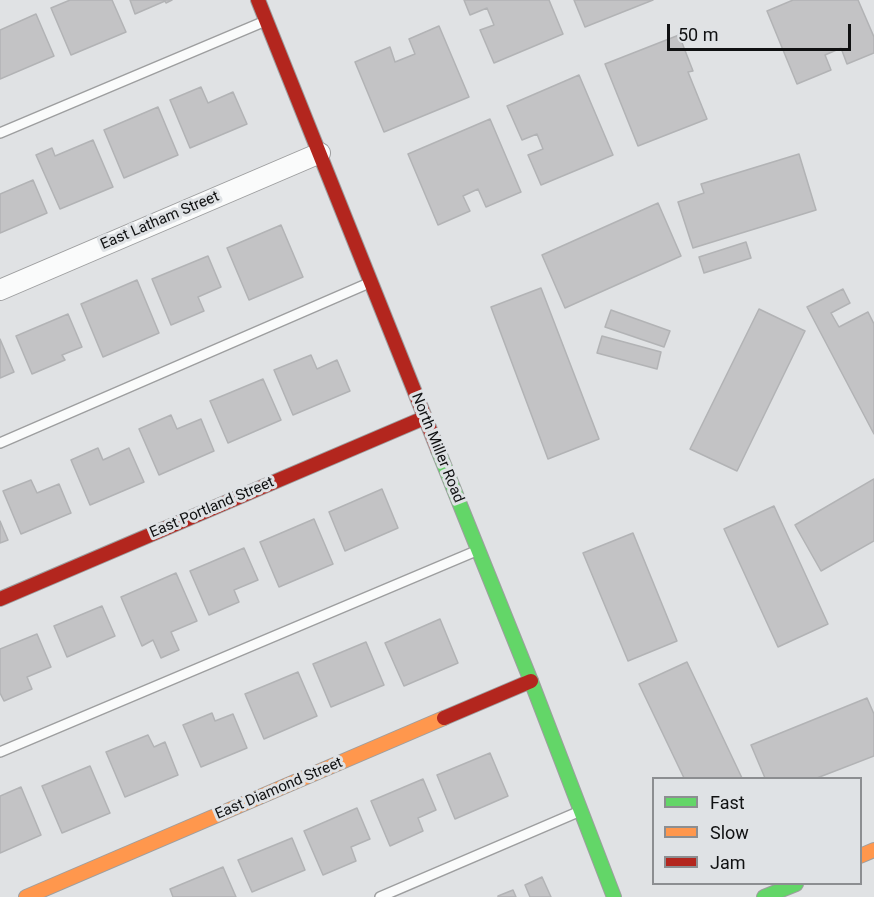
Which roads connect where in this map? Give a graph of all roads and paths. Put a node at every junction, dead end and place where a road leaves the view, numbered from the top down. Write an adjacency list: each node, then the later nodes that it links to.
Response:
1 (258, 0): 2 (street, North Miller Road)
2 (267, 21): 3 (lane); 4 (street, North Miller Road)
3 (0, 133)
4 (320, 153): 5 (street, North Miller Road); 6 (street, East Latham Street)
5 (371, 282): 7 (street, North Miller Road); 8 (lane)
6 (0, 290)
7 (424, 418): 9 (street, North Miller Road); 10 (street, East Portland Street)
8 (0, 443)
9 (478, 550): 11 (street, North Miller Road); 12 (lane)
10 (0, 599)
11 (531, 681): 13 (street, North Miller Road); 15 (street, East Diamond Street)
12 (0, 752)
13 (581, 811): 16 (lane); 17 (street, North Miller Road)
14 (794, 885): 18 (street)
15 (26, 897)
16 (380, 897)
17 (614, 897)
18 (764, 897)

